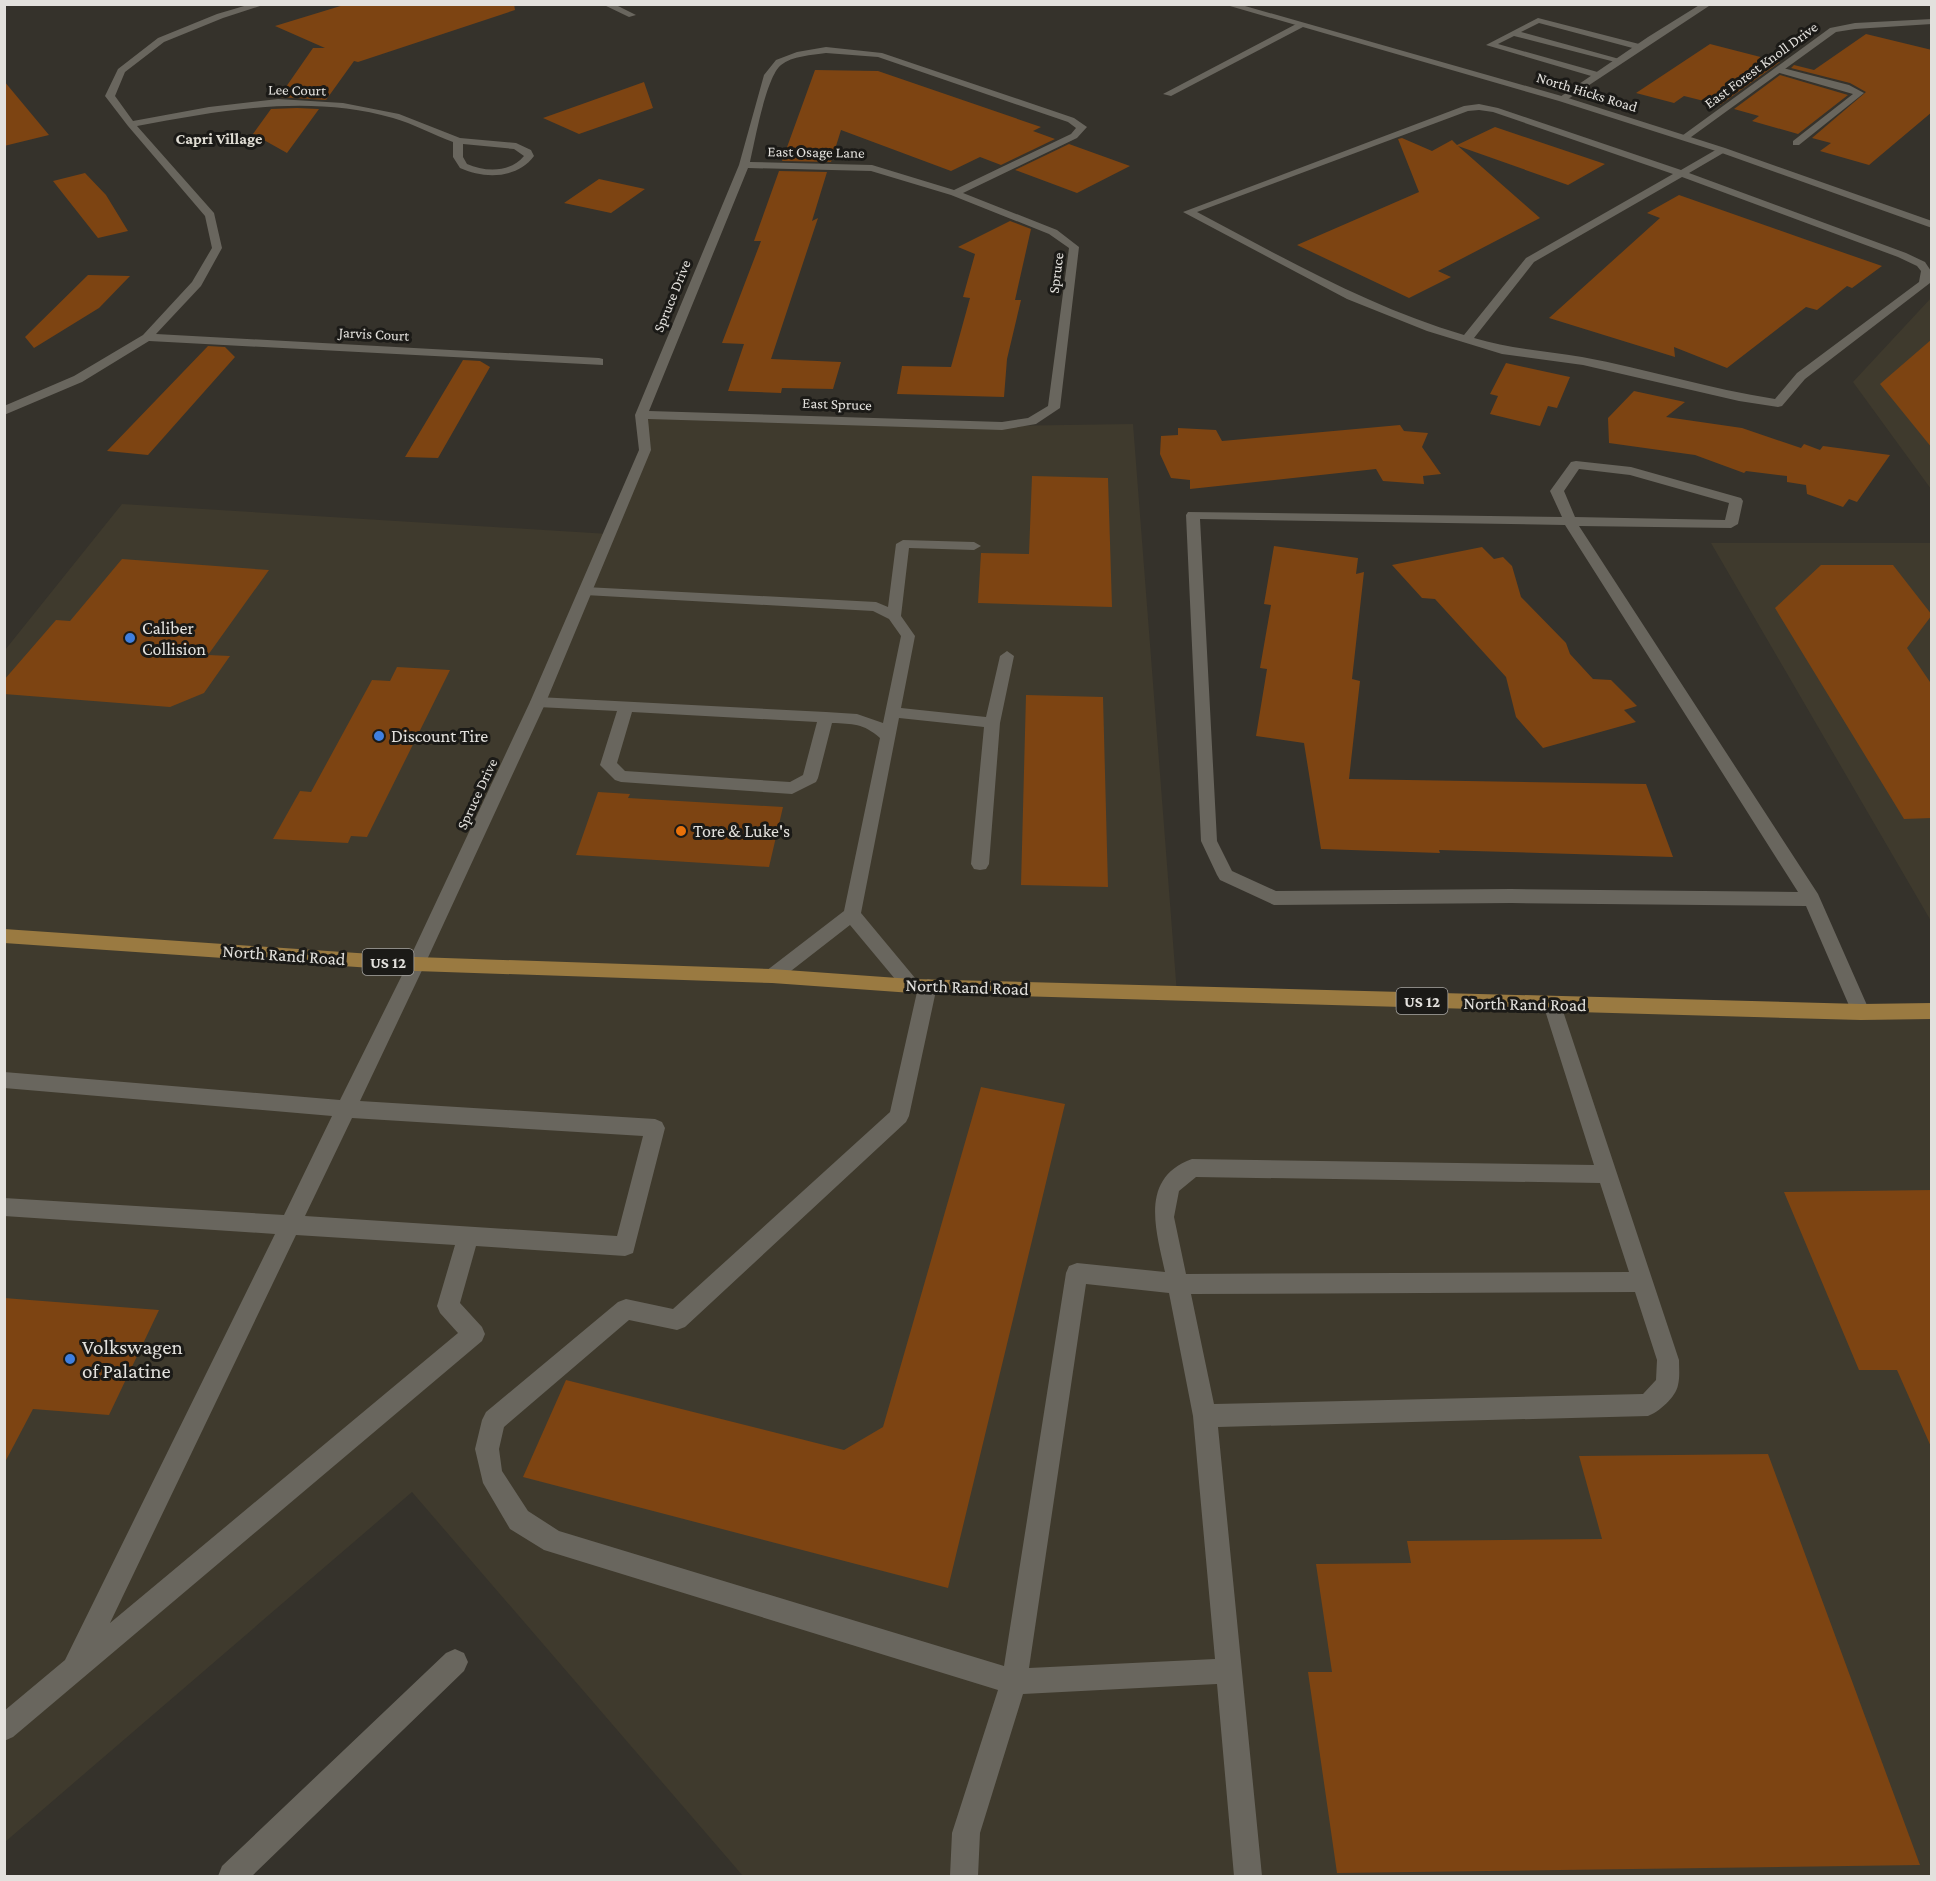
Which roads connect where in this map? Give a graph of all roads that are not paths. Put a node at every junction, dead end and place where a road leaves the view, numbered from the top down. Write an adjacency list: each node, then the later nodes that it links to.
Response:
1 (262, 4): 15 (street)
2 (606, 4): 5 (street)
3 (1227, 4): 7 (street, North Hicks Road)
4 (1708, 4): 9 (street)
5 (632, 15)
6 (1932, 21): 11 (street, East Forest Knoll Drive)
7 (1300, 25): 13 (street); 14 (street, North Hicks Road)
8 (1514, 33): 9 (street); 10 (street); 12 (street)
9 (1640, 47): 10 (street)
10 (1619, 60): 12 (street)
11 (1779, 70): 16 (street, East Forest Knoll Drive); 18 (street)
12 (1598, 75): 14 (street)
13 (1168, 94)
14 (1562, 99): 16 (street, North Hicks Road)
15 (131, 124): 17 (street, Lee Court); 24 (street)
16 (1684, 138): 19 (street, North Hicks Road)
17 (458, 141): 17 (street, Lee Court)
18 (1796, 142)
19 (1722, 150): 21 (street); 23 (street, North Hicks Road)
20 (744, 165): 22 (street, East Osage Lane); 22 (street, Spruce Drive); 28 (street, Spruce Drive)
21 (1681, 173): 25 (street); 25 (street); 25 (street)
22 (955, 193): 29 (street, Spruce)
23 (1932, 225)
24 (147, 337): 26 (street, Jarvis Court); 27 (street)
25 (1467, 339)
26 (599, 362)
27 (4, 411)
28 (641, 415): 29 (street, East Spruce); 34 (street, Spruce Drive)
29 (1032, 421)
30 (1570, 521): 30 (street); 44 (street); 44 (street)
31 (903, 544): 32 (street); 33 (street); 35 (street)
32 (974, 546)
33 (886, 547)
34 (585, 591): 35 (street); 37 (street, Spruce Drive)
35 (894, 616): 39 (street)
36 (1007, 656): 41 (street)
37 (538, 702): 38 (street); 47 (street, Spruce Drive)
38 (626, 707): 40 (street); 40 (street)
39 (893, 712): 41 (street); 42 (street)
40 (826, 717): 42 (street)
41 (992, 723): 43 (street)
42 (888, 736): 45 (street)
43 (980, 864)
44 (1812, 899): 52 (street)
45 (852, 914): 48 (street); 49 (street)
46 (4, 936): 47 (main road, North Rand Road / US 12)
47 (416, 964): 48 (main road, North Rand Road / US 12); 54 (street, Spruce Drive)
48 (772, 976): 49 (main road, North Rand Road / US 12)
49 (920, 986): 50 (main road, North Rand Road / US 12); 65 (street)
50 (1552, 1004): 52 (main road, North Rand Road / US 12); 55 (street)
51 (1932, 1011): 52 (main road, North Rand Road / US 12)
52 (1861, 1012)
53 (4, 1080): 54 (street)
54 (346, 1109): 57 (street, Spruce Drive); 58 (street)
55 (1607, 1174): 59 (street); 60 (street)
56 (4, 1207): 57 (street)
57 (289, 1225): 58 (street); 63 (street, Spruce Drive)
58 (468, 1236): 63 (street)
59 (1643, 1282): 60 (street); 61 (street)
60 (1178, 1284): 61 (street); 65 (street)
61 (1204, 1416): 64 (street)
62 (455, 1662): 67 (street)
63 (74, 1670): 66 (street)
64 (1229, 1671): 65 (street); 69 (street)
65 (1014, 1682): 68 (street)
66 (4, 1728)
67 (232, 1876)
68 (964, 1876)
69 (1248, 1876)

